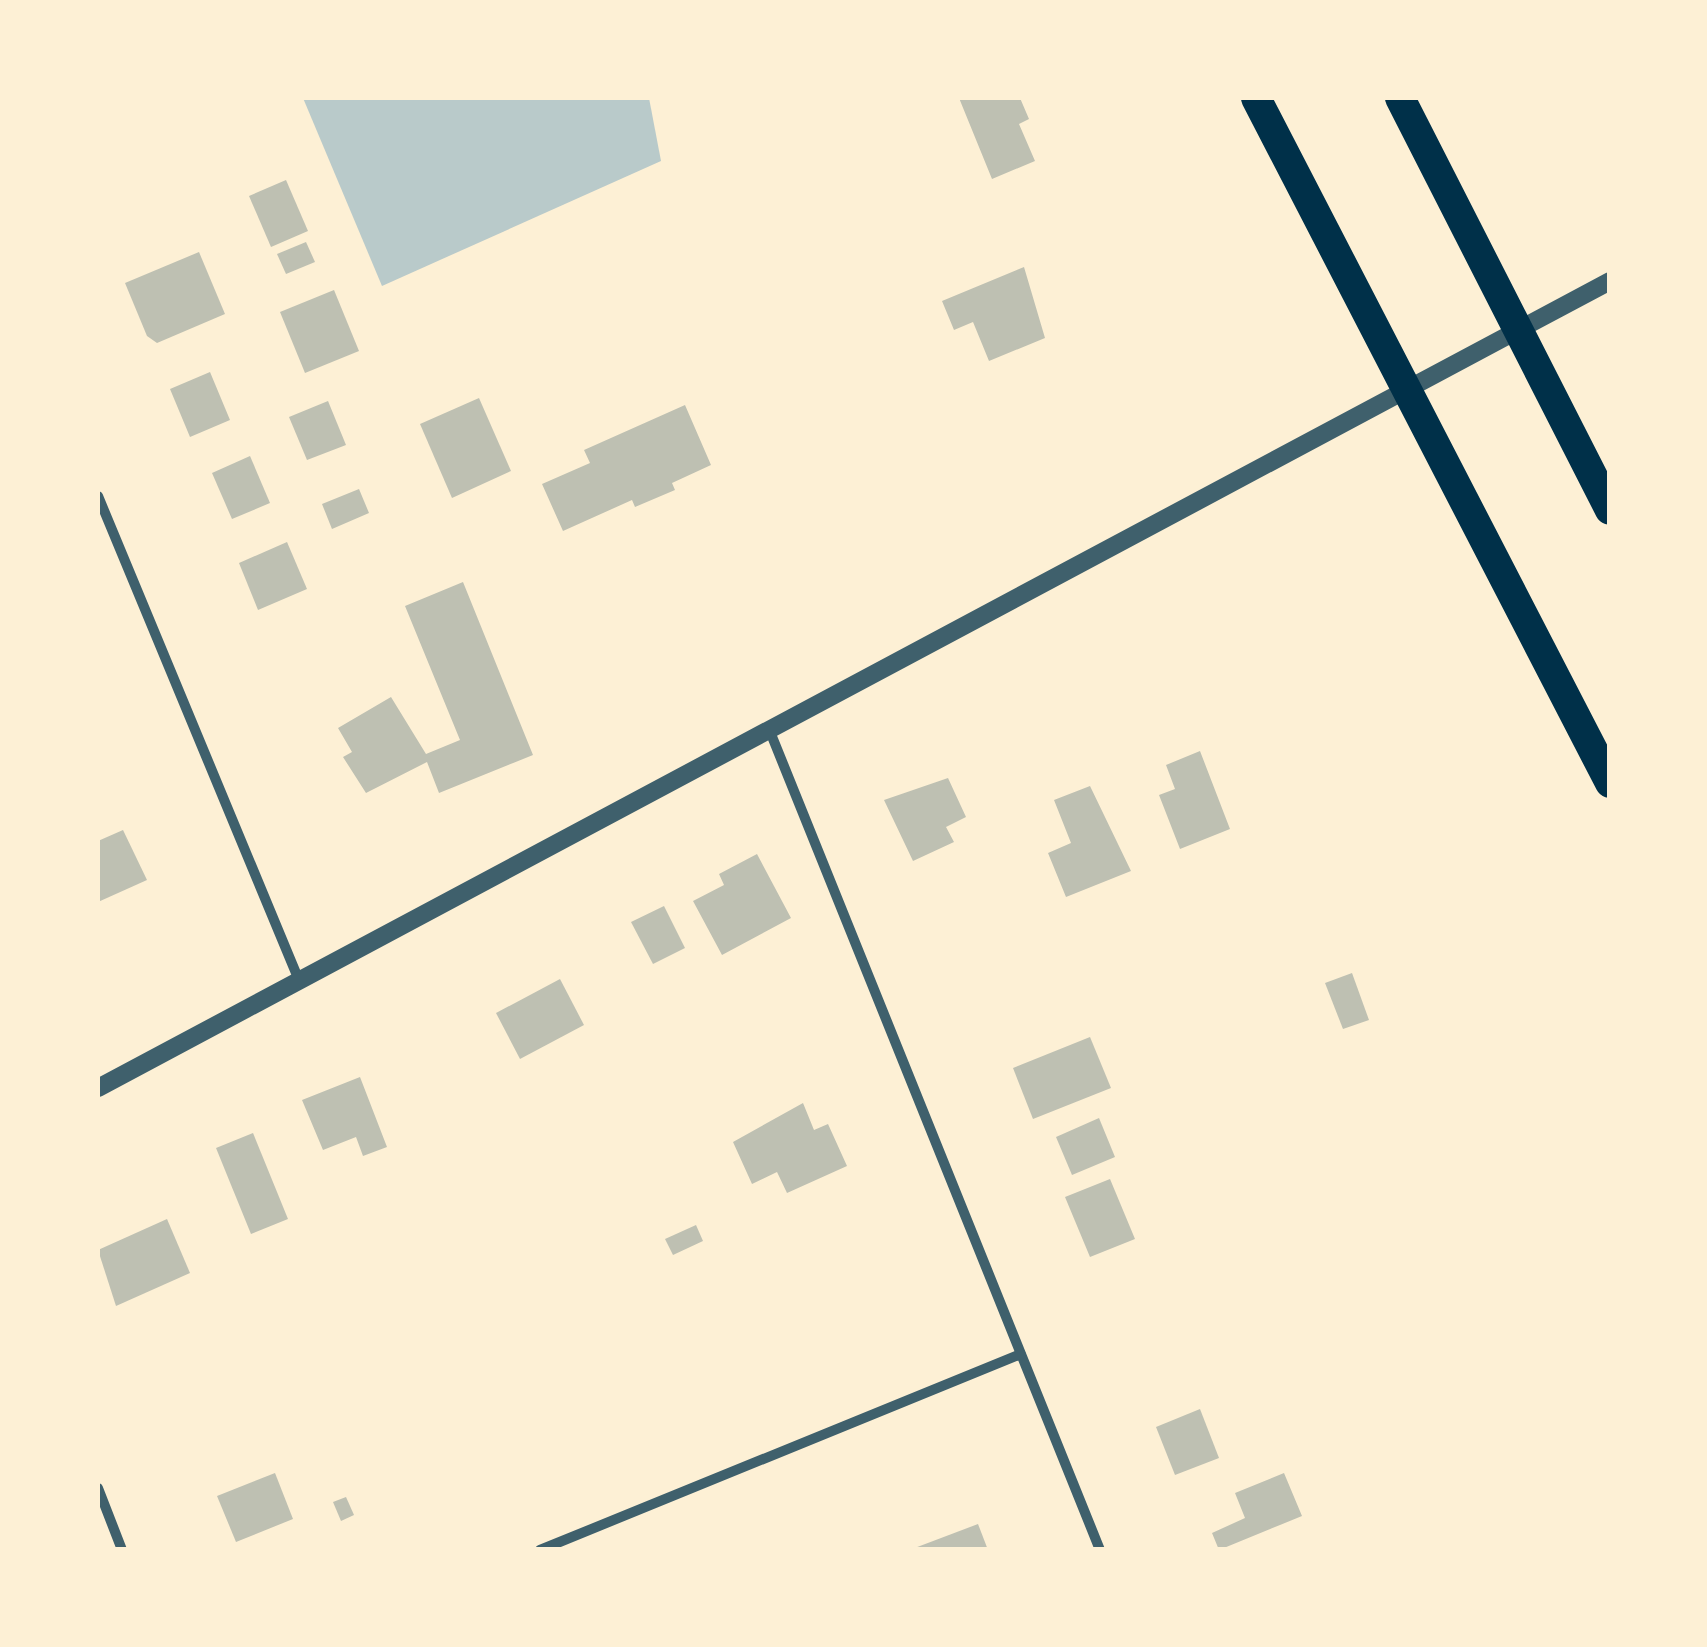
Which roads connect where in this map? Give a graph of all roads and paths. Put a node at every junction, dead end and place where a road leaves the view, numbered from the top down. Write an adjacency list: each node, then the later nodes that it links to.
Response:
1 (1256, 98): 7 (highway)
2 (1400, 98): 5 (highway)
3 (1610, 281): 6 (street)
4 (98, 496): 8 (street)
5 (1610, 510)
6 (769, 729): 8 (street); 10 (street)
7 (1610, 783)
8 (298, 978): 9 (street)
9 (98, 1088)
10 (1021, 1354): 13 (street); 14 (street)
11 (98, 1488): 12 (street)
12 (122, 1550)
13 (540, 1550)
14 (1100, 1550)

